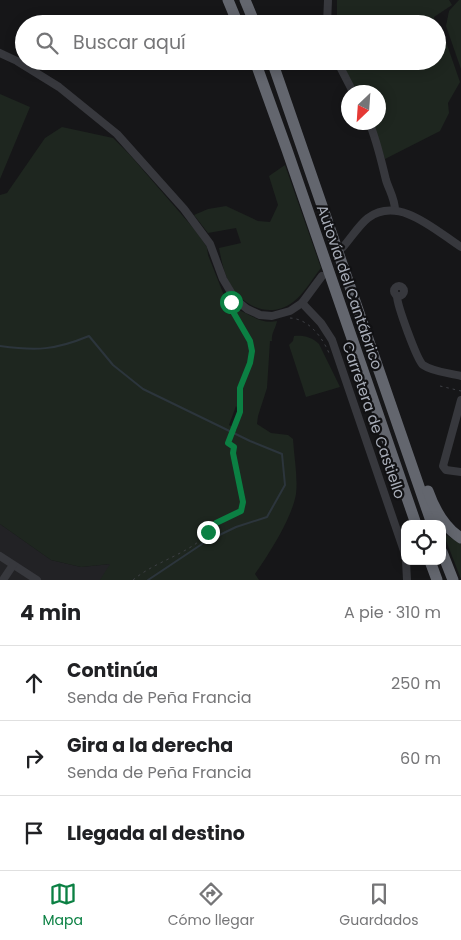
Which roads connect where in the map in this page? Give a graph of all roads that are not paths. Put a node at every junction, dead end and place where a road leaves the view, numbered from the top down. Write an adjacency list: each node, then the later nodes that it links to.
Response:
1 (228, 0): 4 (highway)
2 (245, 0): 5 (highway)
3 (328, 0): 6 (street)
4 (234, 15)
5 (251, 15)
6 (327, 15)
7 (0, 53): 8 (street)
8 (15, 59)
9 (33, 70): 20 (street)
10 (258, 70): 25 (highway, Autovía del Cantábrico)
11 (275, 70): 21 (highway, Autovía del Cantábrico)
12 (341, 70): 13 (street)
13 (349, 85)
14 (372, 130): 15 (street)
15 (395, 210): 16 (street); 17 (street)
16 (343, 247)
17 (461, 247)
18 (322, 276): 20 (street)
19 (397, 296): 22 (street)
20 (302, 303): 28 (street, Carretera de Castiello)
21 (363, 324): 26 (highway, Autovía del Cantábrico); 27 (highway)
22 (461, 376)
23 (461, 400): 24 (street)
24 (461, 472)
25 (415, 520)
26 (431, 520)
27 (461, 538)
28 (401, 542)
29 (0, 556): 31 (street)
30 (446, 562): 42 (highway)
31 (13, 565): 35 (street); 36 (street)
32 (406, 565): 39 (street)
33 (429, 565): 40 (highway)
34 (430, 565): 41 (highway)
35 (24, 572): 37 (street); 38 (street)
36 (3, 580)
37 (19, 580)
38 (37, 580)
39 (407, 580)
40 (432, 580)
41 (437, 580)
42 (453, 580)

